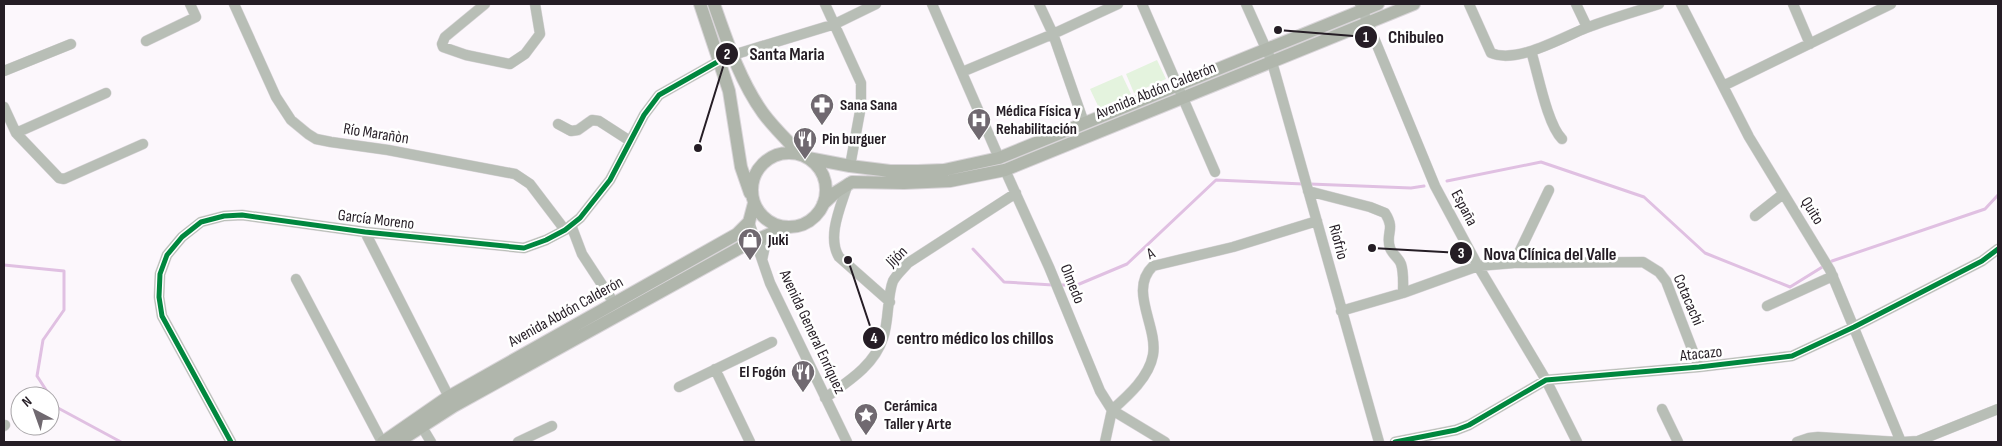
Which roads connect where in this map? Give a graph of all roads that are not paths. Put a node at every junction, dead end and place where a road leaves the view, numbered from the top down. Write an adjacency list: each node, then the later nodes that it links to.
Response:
1 (190, 4): 27 (street)
2 (234, 4): 62 (street, Río Marañòn)
3 (485, 4): 4 (street)
4 (535, 4)
5 (700, 4): 33 (main road)
6 (714, 4): 31 (main road)
7 (825, 4): 24 (street)
8 (876, 4): 24 (street)
9 (932, 4): 35 (street)
10 (1039, 4): 26 (street)
11 (1118, 4): 26 (street)
12 (1142, 4): 36 (street)
13 (1246, 4): 32 (street, Riofrìo)
14 (1378, 4): 22 (main road, Avenida Abdón Calderón)
15 (1414, 4): 23 (main road, Avenida Abdón Calderón)
16 (1469, 4): 30 (street)
17 (1576, 4): 25 (street)
18 (1659, 4): 25 (street)
19 (1681, 4): 37 (street, Quito)
20 (1792, 4): 29 (street)
21 (1891, 4): 29 (street)
22 (1362, 7): 23 (street, España); 32 (main road, Avenida Abdón Calderón)
23 (1369, 22): 32 (main road, Avenida Abdón Calderón); 69 (street, España)
24 (835, 24): 31 (street); 49 (street)
25 (1587, 27): 30 (street)
26 (1053, 34): 35 (street); 41 (street)
27 (146, 41)
28 (71, 44): 34 (street)
29 (1810, 44): 37 (street)
30 (1531, 51): 44 (street)
31 (732, 54): 47 (main road)
32 (1269, 55): 36 (main road, Avenida Abdón Calderón); 39 (main road, Avenida Abdón Calderón); 53 (street, Riofrìo)
33 (719, 61): 45 (street, García Moreno); 57 (main road)
34 (4, 71)
35 (962, 72): 48 (street)
36 (1176, 85): 39 (street); 41 (main road, Avenida Abdón Calderón)
37 (1723, 86): 56 (street, Quito)
38 (106, 93): 43 (street)
39 (1182, 98): 50 (main road, Avenida Abdón Calderón); 51 (street)
40 (4, 107): 43 (street)
41 (1084, 123): 48 (main road, Avenida Abdón Calderón)
42 (558, 124): 45 (street)
43 (16, 133): 46 (street)
44 (1562, 139)
45 (630, 141): 62 (street, García Moreno)
46 (143, 144)
47 (804, 156): 49 (main road, Avenida Abdón Calderón); 57 (main road); 58 (main road)
48 (999, 158): 49 (main road, Avenida Abdón Calderón)
49 (850, 166)
50 (1005, 170): 52 (main road, Avenida Abdón Calderón); 55 (street, Olmedo)
51 (1215, 172)
52 (848, 183): 58 (main road); 73 (street)
53 (1308, 190): 60 (street, Riofrìo); 72 (street)
54 (1549, 190): 68 (street)
55 (1016, 193): 73 (street, Jijón); 87 (street, Olmedo)
56 (1783, 194): 59 (street); 70 (street, Quito)
57 (753, 201): 61 (main road); 63 (main road)
58 (823, 204): 63 (main road)
59 (1755, 216)
60 (1317, 221): 76 (street, Riofrìo); 87 (street, A)
61 (749, 222): 65 (street, Avenida General Enríquez); 74 (main road, Avenida Abdón Calderón)
62 (568, 228): 64 (street, García Moreno); 74 (street, Río Marañòn)
63 (781, 229): 65 (main road, Avenida Abdón Calderón); 67 (street, Avenida General Enríquez)
64 (364, 232): 84 (street); 90 (street, García Moreno)
65 (755, 239): 67 (street, Avenida General Enríquez); 84 (main road, Avenida Abdón Calderón)
66 (1998, 250): 77 (street, Atacazo)
67 (762, 261): 83 (street, Avenida General Enríquez)
68 (1514, 263): 69 (street, Cotacachi); 79 (street, Cotacachi)
69 (1478, 266): 72 (street, Cotacachi); 81 (street, España)
70 (1831, 273): 75 (street); 77 (street, Quito)
71 (296, 279): 91 (street)
72 (1403, 293): 76 (street, Cotacachi)
73 (890, 302): 83 (street, Jijón)
74 (614, 304): 84 (main road, Avenida Abdón Calderón)
75 (1767, 306)
76 (1341, 311): 99 (street, Riofrìo)
77 (1854, 328): 79 (street, Atacazo); 104 (street, Quito)
78 (772, 342): 80 (street)
79 (1699, 367): 81 (street, Atacazo)
80 (715, 370): 82 (street); 95 (street)
81 (1546, 380): 100 (street, Atacazo); 101 (street, España)
82 (680, 387)
83 (825, 398): 96 (street, Avenida General Enríquez)
84 (451, 402): 88 (main road, Avenida Abdón Calderón)
85 (1662, 409): 102 (street)
86 (1998, 409): 104 (street)
87 (1112, 410): 97 (street); 98 (street)
88 (419, 423): 91 (main road, Avenida Abdón Calderón); 92 (main road, Avenida Abdón Calderón); 93 (street)
89 (552, 426): 94 (street)
90 (231, 442)
91 (383, 442)
92 (398, 442)
93 (431, 442)
94 (518, 442)
95 (750, 442)
96 (847, 442)
97 (1105, 442)
98 (1165, 442)
99 (1379, 442)
100 (1395, 442)
101 (1577, 442)
102 (1678, 442)
103 (1797, 442): 104 (street)
104 (1901, 442)

